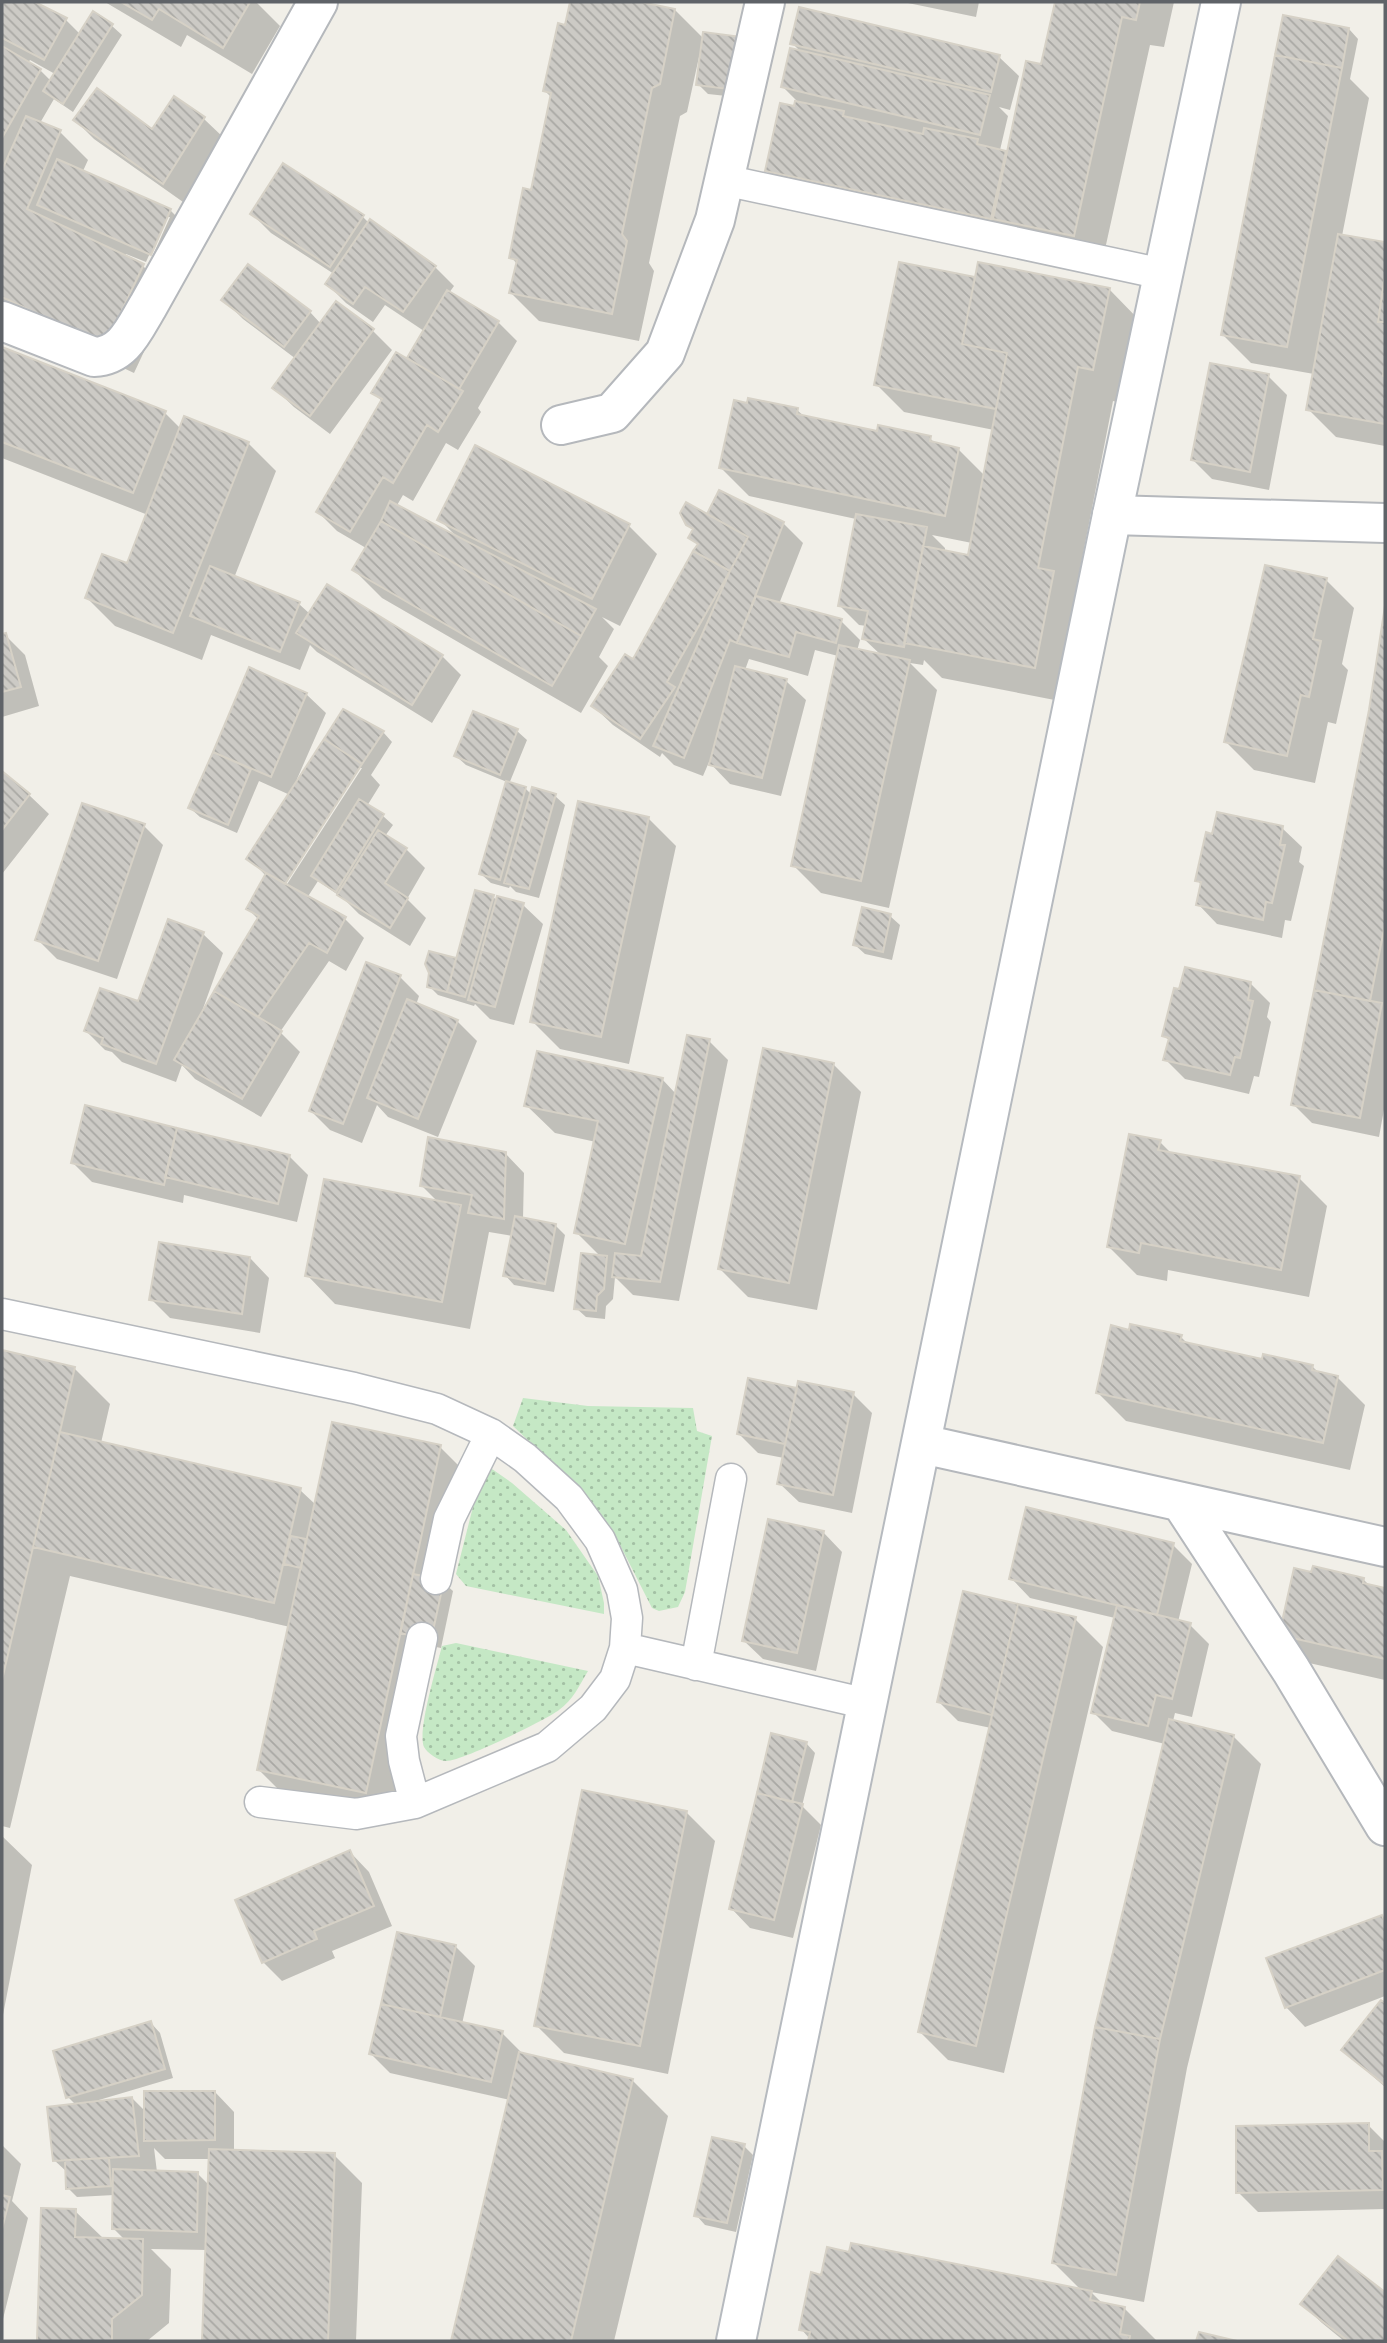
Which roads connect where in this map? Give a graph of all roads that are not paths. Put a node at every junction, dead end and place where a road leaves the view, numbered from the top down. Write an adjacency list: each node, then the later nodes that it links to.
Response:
1 (318, 2): 6 (main road)
2 (765, 2): 4 (main road)
3 (1221, 2): 5 (main road)
4 (724, 180): 5 (lane); 7 (main road)
5 (1163, 274): 8 (main road)
6 (2, 321)
7 (561, 425)
8 (1112, 514): 9 (main road); 12 (main road)
9 (1385, 523)
10 (2, 1314): 11 (lane)
11 (491, 1434): 16 (lane); 18 (lane)
12 (922, 1444): 14 (main road); 20 (main road)
13 (731, 1479): 19 (lane)
14 (1181, 1502): 15 (main road); 23 (main road)
15 (1385, 1546)
16 (436, 1579)
17 (422, 1638): 22 (lane)
18 (625, 1648): 19 (lane); 22 (lane)
19 (696, 1665): 20 (lane)
20 (868, 1704): 24 (main road)
21 (260, 1802): 22 (lane)
22 (415, 1802)
23 (1385, 1826)
24 (736, 2341)

